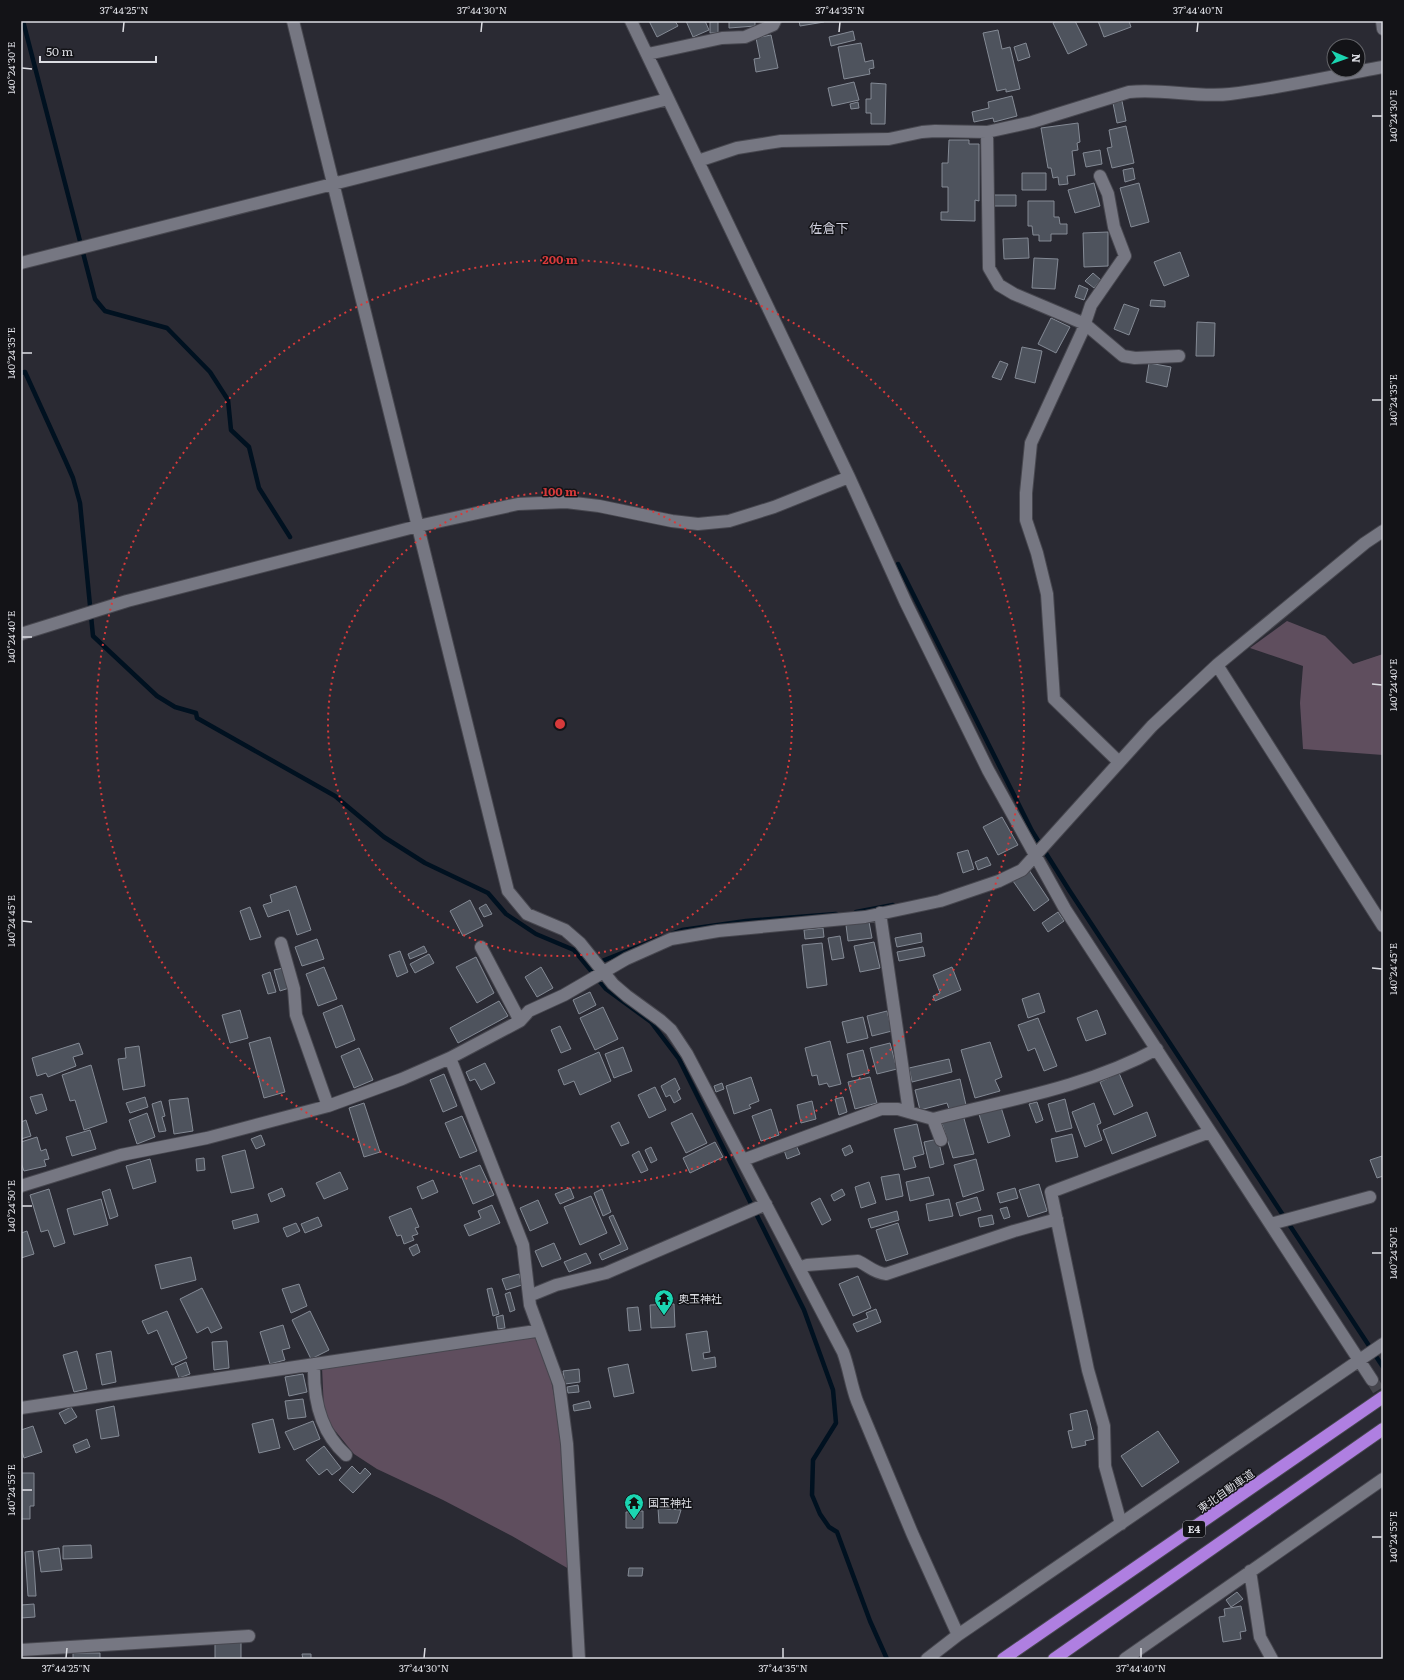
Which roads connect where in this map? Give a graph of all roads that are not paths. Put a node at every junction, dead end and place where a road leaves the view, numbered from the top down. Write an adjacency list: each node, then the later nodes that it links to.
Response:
1 (293, 21): 12 (street)
2 (631, 21): 6 (street)
3 (775, 21): 6 (street)
4 (1382, 21): 5 (street)
5 (1383, 29)
6 (648, 54): 8 (street)
7 (1383, 67): 9 (street)
8 (668, 99): 10 (street); 12 (street)
9 (988, 132): 10 (street); 14 (street)
10 (698, 161): 16 (street)
11 (1100, 176): 14 (street)
12 (334, 184): 13 (street); 17 (street)
13 (21, 263)
14 (1085, 324): 15 (street); 21 (street)
15 (1180, 356)
16 (849, 477): 17 (street); 22 (street)
17 (418, 526): 19 (street); 27 (street)
18 (1383, 531): 20 (street)
19 (21, 634)
20 (1217, 665): 21 (street); 24 (street)
21 (1118, 762): 22 (street)
22 (1035, 856): 23 (street); 29 (street)
23 (880, 913): 27 (street); 32 (street)
24 (1383, 926)
25 (281, 943): 31 (street)
26 (481, 947): 28 (street)
27 (602, 972): 28 (street); 36 (street)
28 (520, 1021): 30 (street)
29 (1156, 1049): 33 (street); 34 (street)
30 (450, 1058): 31 (street); 43 (street)
31 (328, 1106): 37 (street)
32 (909, 1112): 33 (street); 36 (street)
33 (933, 1119): 35 (street)
34 (1210, 1132): 40 (street); 41 (street)
35 (941, 1140)
36 (742, 1160): 39 (street)
37 (21, 1186)
38 (1370, 1197): 41 (street)
39 (766, 1204): 42 (street); 43 (street)
40 (1057, 1219): 42 (street); 54 (street)
41 (1270, 1224): 46 (street)
42 (799, 1268): 56 (street)
43 (529, 1296): 44 (street)
44 (540, 1332): 47 (street); 59 (street)
45 (1383, 1344): 46 (street)
46 (1359, 1361): 48 (street); 54 (street)
47 (314, 1364): 50 (street); 52 (street)
48 (1372, 1380)
49 (1383, 1397): 61 (highway, 東北自動車道 / E4)
50 (21, 1408)
51 (1383, 1430): 62 (highway, E4)
52 (346, 1456)
53 (1383, 1479): 55 (street)
54 (1121, 1524): 56 (street)
55 (1250, 1571): 63 (street); 64 (street)
56 (958, 1635): 60 (street)
57 (249, 1636): 58 (street)
58 (21, 1650)
59 (579, 1659)
60 (927, 1659)
61 (1003, 1659)
62 (1054, 1659)
63 (1125, 1659)
64 (1272, 1659)

